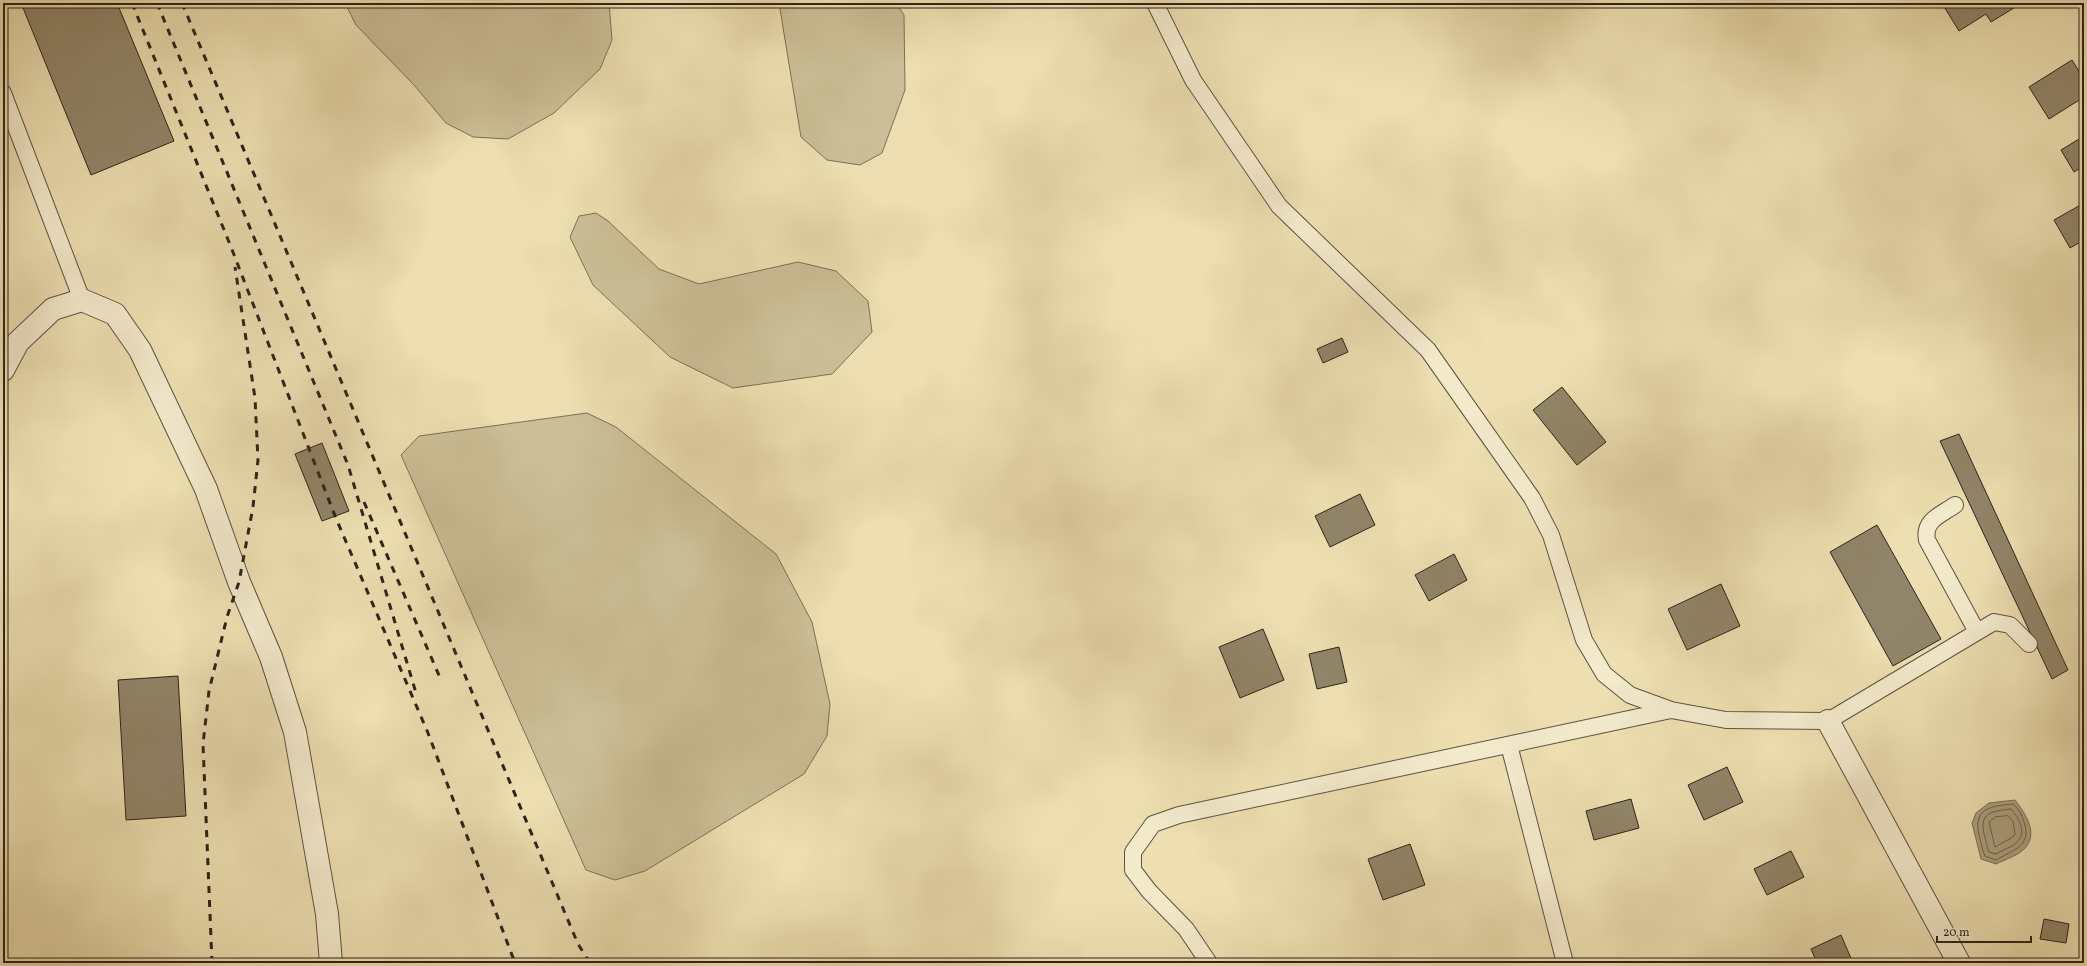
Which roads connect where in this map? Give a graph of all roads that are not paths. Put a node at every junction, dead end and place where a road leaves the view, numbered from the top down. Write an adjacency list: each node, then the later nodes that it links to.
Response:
1 (1155, 3): 8 (lane)
2 (3, 93): 3 (lane)
3 (82, 300): 4 (street); 11 (street)
4 (3, 370)
5 (1955, 505): 6 (lane)
6 (1977, 632): 7 (lane); 9 (lane)
7 (2029, 644)
8 (1670, 710): 9 (lane); 10 (lane)
9 (1828, 721): 14 (street)
10 (1510, 744): 12 (lane); 13 (lane)
11 (331, 963)
12 (1209, 963)
13 (1565, 963)
14 (1959, 963)

